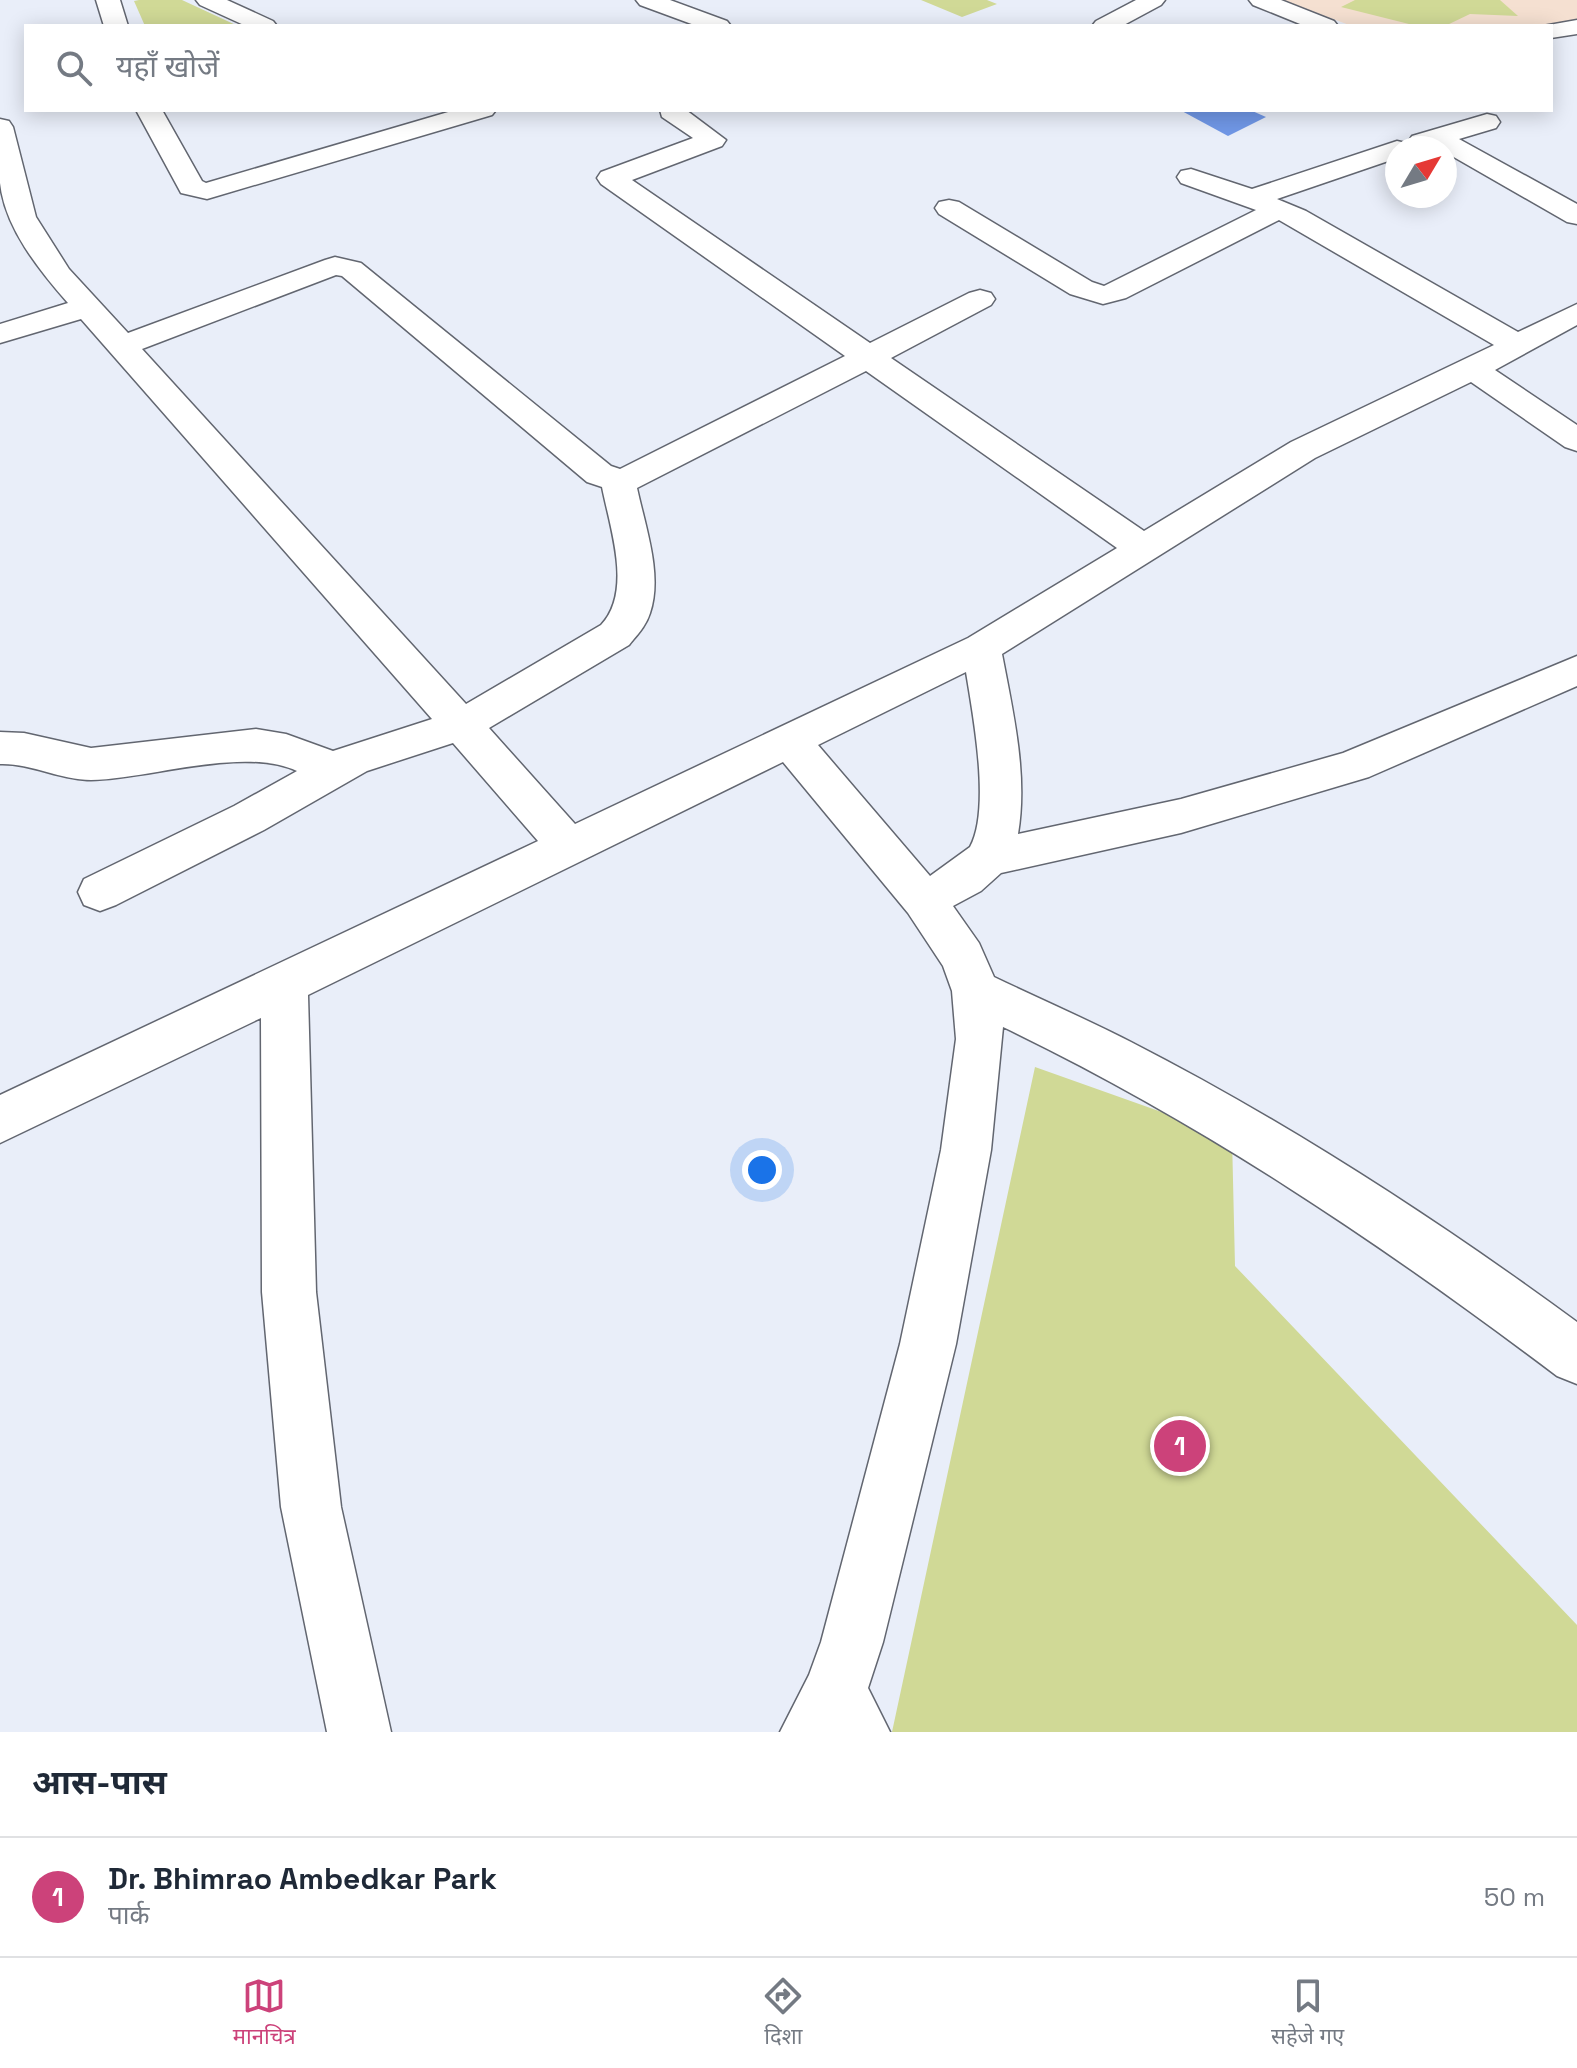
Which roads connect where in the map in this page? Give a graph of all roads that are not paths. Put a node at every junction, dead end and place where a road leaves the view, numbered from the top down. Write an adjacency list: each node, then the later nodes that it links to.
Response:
1 (108, 0): 6 (street)
2 (208, 0): 7 (street)
3 (648, 0): 8 (street)
4 (1153, 0): 9 (street)
5 (1261, 0): 10 (street)
6 (115, 24)
7 (261, 24)
8 (714, 24)
9 (1108, 24)
10 (1321, 24)
11 (1577, 27): 12 (street)
12 (1553, 31)
13 (150, 112): 14 (street)
14 (466, 112)
15 (671, 112): 32 (street)
16 (1487, 122): 18 (street)
17 (0, 127): 27 (street)
18 (1440, 136)
19 (1457, 148): 25 (street)
20 (1385, 154): 22 (street)
21 (1191, 177): 22 (street)
22 (1252, 198): 24 (street)
23 (949, 208): 24 (street)
24 (1279, 209): 31 (street)
25 (1577, 216)
26 (980, 299): 32 (street)
27 (87, 307): 29 (street); 30 (street)
28 (1577, 313): 31 (street)
29 (0, 334)
30 (124, 345): 35 (street); 39 (street)
31 (1519, 346): 33 (street)
32 (869, 358): 35 (street); 36 (street)
33 (1473, 369): 34 (street); 36 (street)
34 (1577, 440)
35 (618, 481): 39 (street)
36 (1143, 548): 37 (street)
37 (982, 648): 40 (street); 44 (street)
38 (1577, 670): 44 (street)
39 (462, 725): 42 (street); 43 (street)
40 (790, 741): 43 (street); 46 (street)
41 (0, 748): 42 (street)
42 (331, 770): 45 (street)
43 (570, 847): 47 (street)
44 (988, 858): 46 (street)
45 (100, 892)
46 (924, 900): 48 (street)
47 (284, 986): 49 (street); 52 (street)
48 (976, 991): 50 (street); 51 (street)
49 (0, 1120)
50 (1577, 1356)
51 (835, 1719)
52 (359, 1732)

